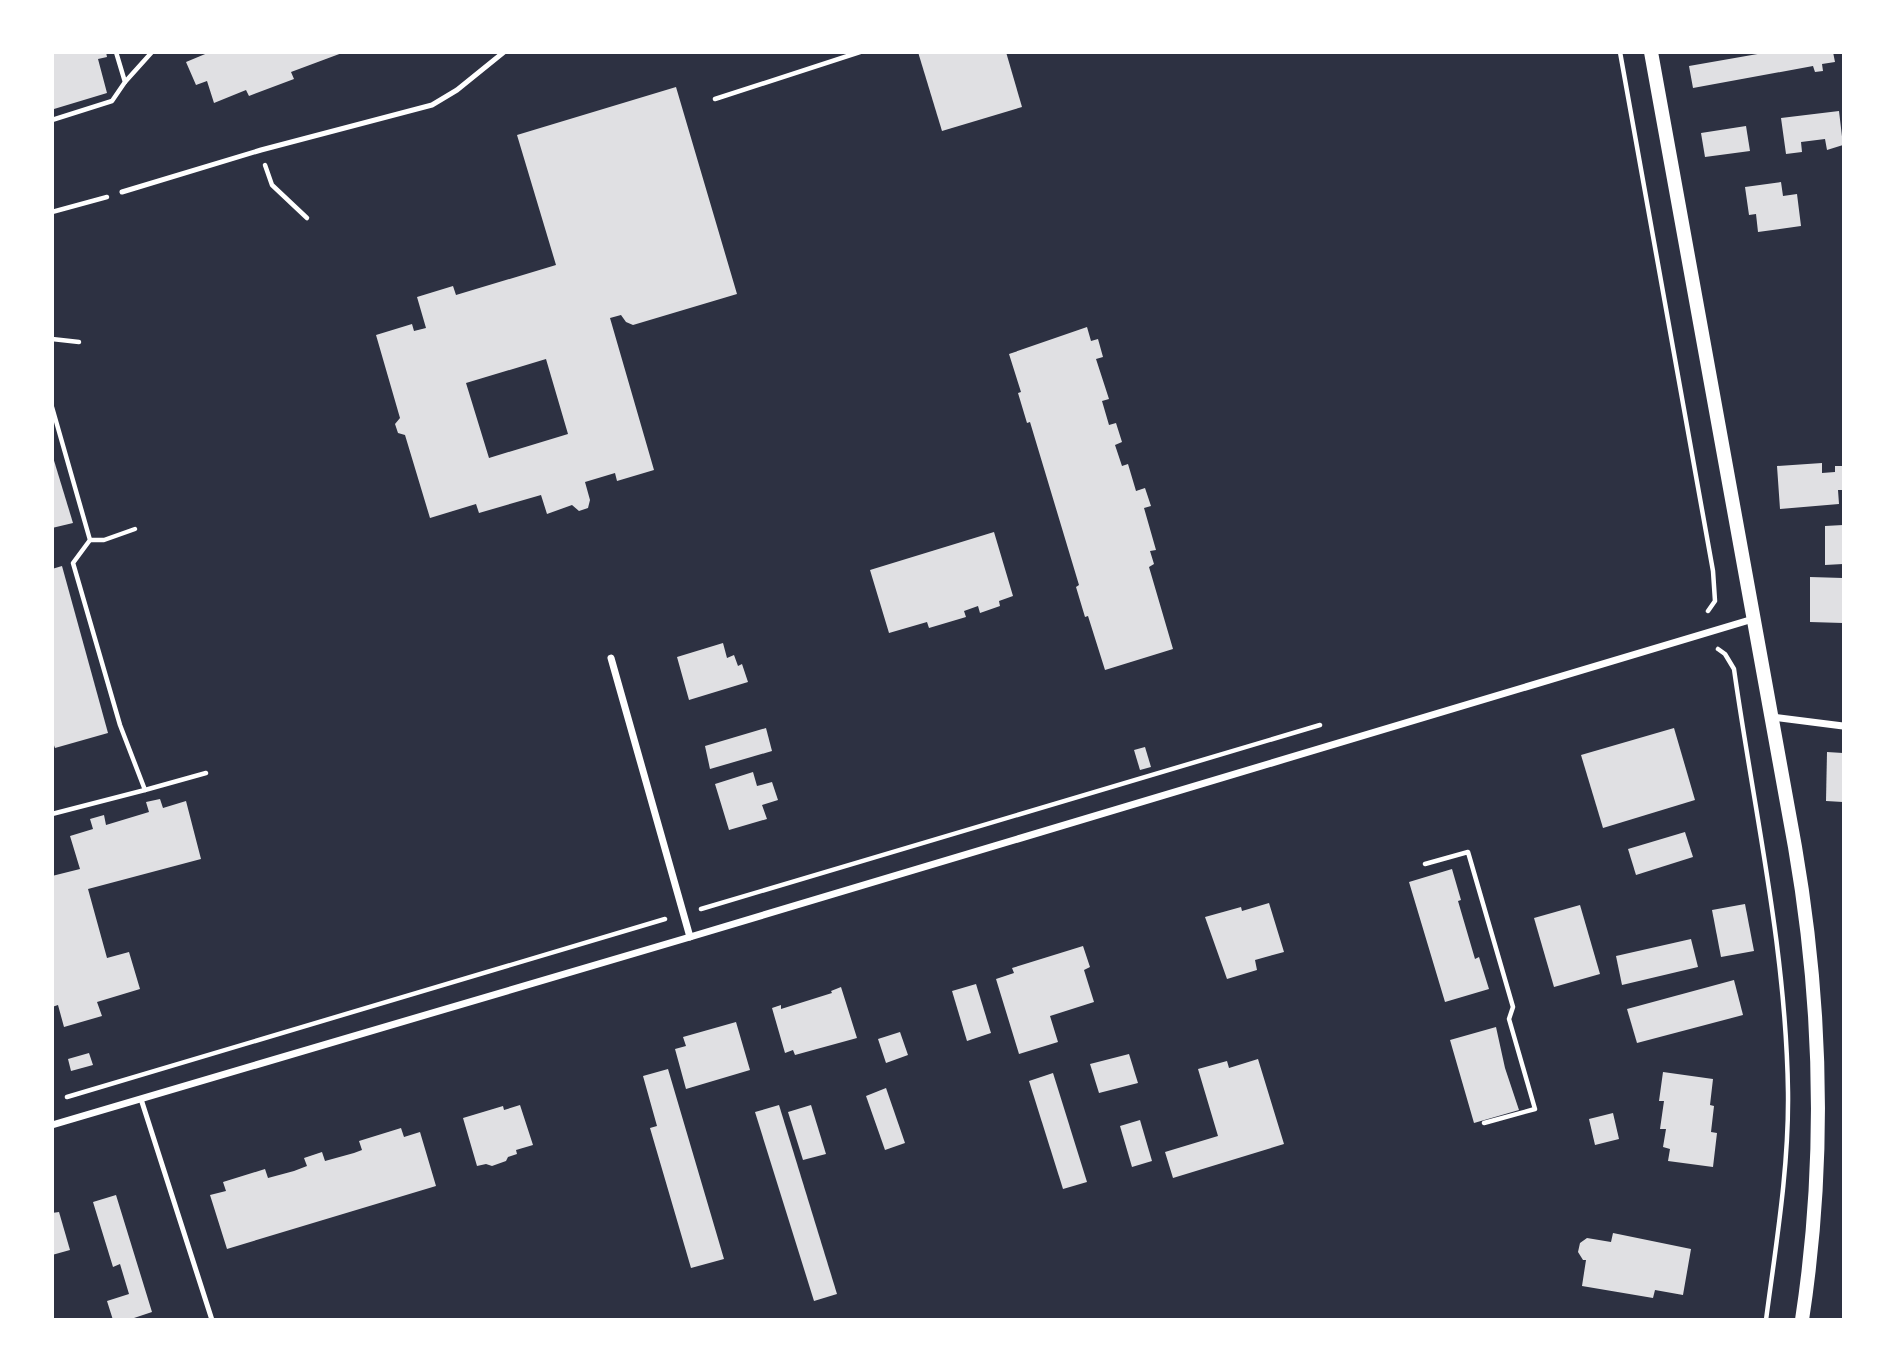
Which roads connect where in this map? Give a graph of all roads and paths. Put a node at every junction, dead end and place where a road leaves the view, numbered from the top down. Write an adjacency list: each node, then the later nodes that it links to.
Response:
1 (116, 52): 7 (path)
2 (152, 52): 7 (path)
3 (860, 52): 8 (path)
4 (1620, 52): 20 (path)
5 (1651, 52): 19 (main road)
6 (504, 53): 11 (lane)
7 (125, 82): 9 (path)
8 (715, 99)
9 (52, 120)
10 (267, 170): 13 (path)
11 (122, 192): 12 (path)
12 (52, 212)
13 (307, 218)
14 (52, 340): 15 (path)
15 (79, 342)
16 (52, 407): 18 (path)
17 (135, 529): 18 (path)
18 (90, 540): 26 (path)
19 (1753, 619): 20 (street); 22 (main road)
20 (1705, 632): 30 (street); 36 (path)
21 (611, 658): 29 (street)
22 (1771, 717): 24 (street); 37 (main road)
23 (1325, 723): 29 (path)
24 (1843, 726)
25 (206, 773): 26 (path)
26 (145, 790): 27 (path)
27 (52, 814)
28 (1425, 864): 33 (path)
29 (683, 914): 30 (street); 31 (path)
30 (690, 937): 32 (street)
31 (65, 1098)
32 (141, 1099): 34 (street); 35 (lane)
33 (1485, 1124)
34 (52, 1125)
35 (212, 1320)
36 (1766, 1320)
37 (1802, 1320)

